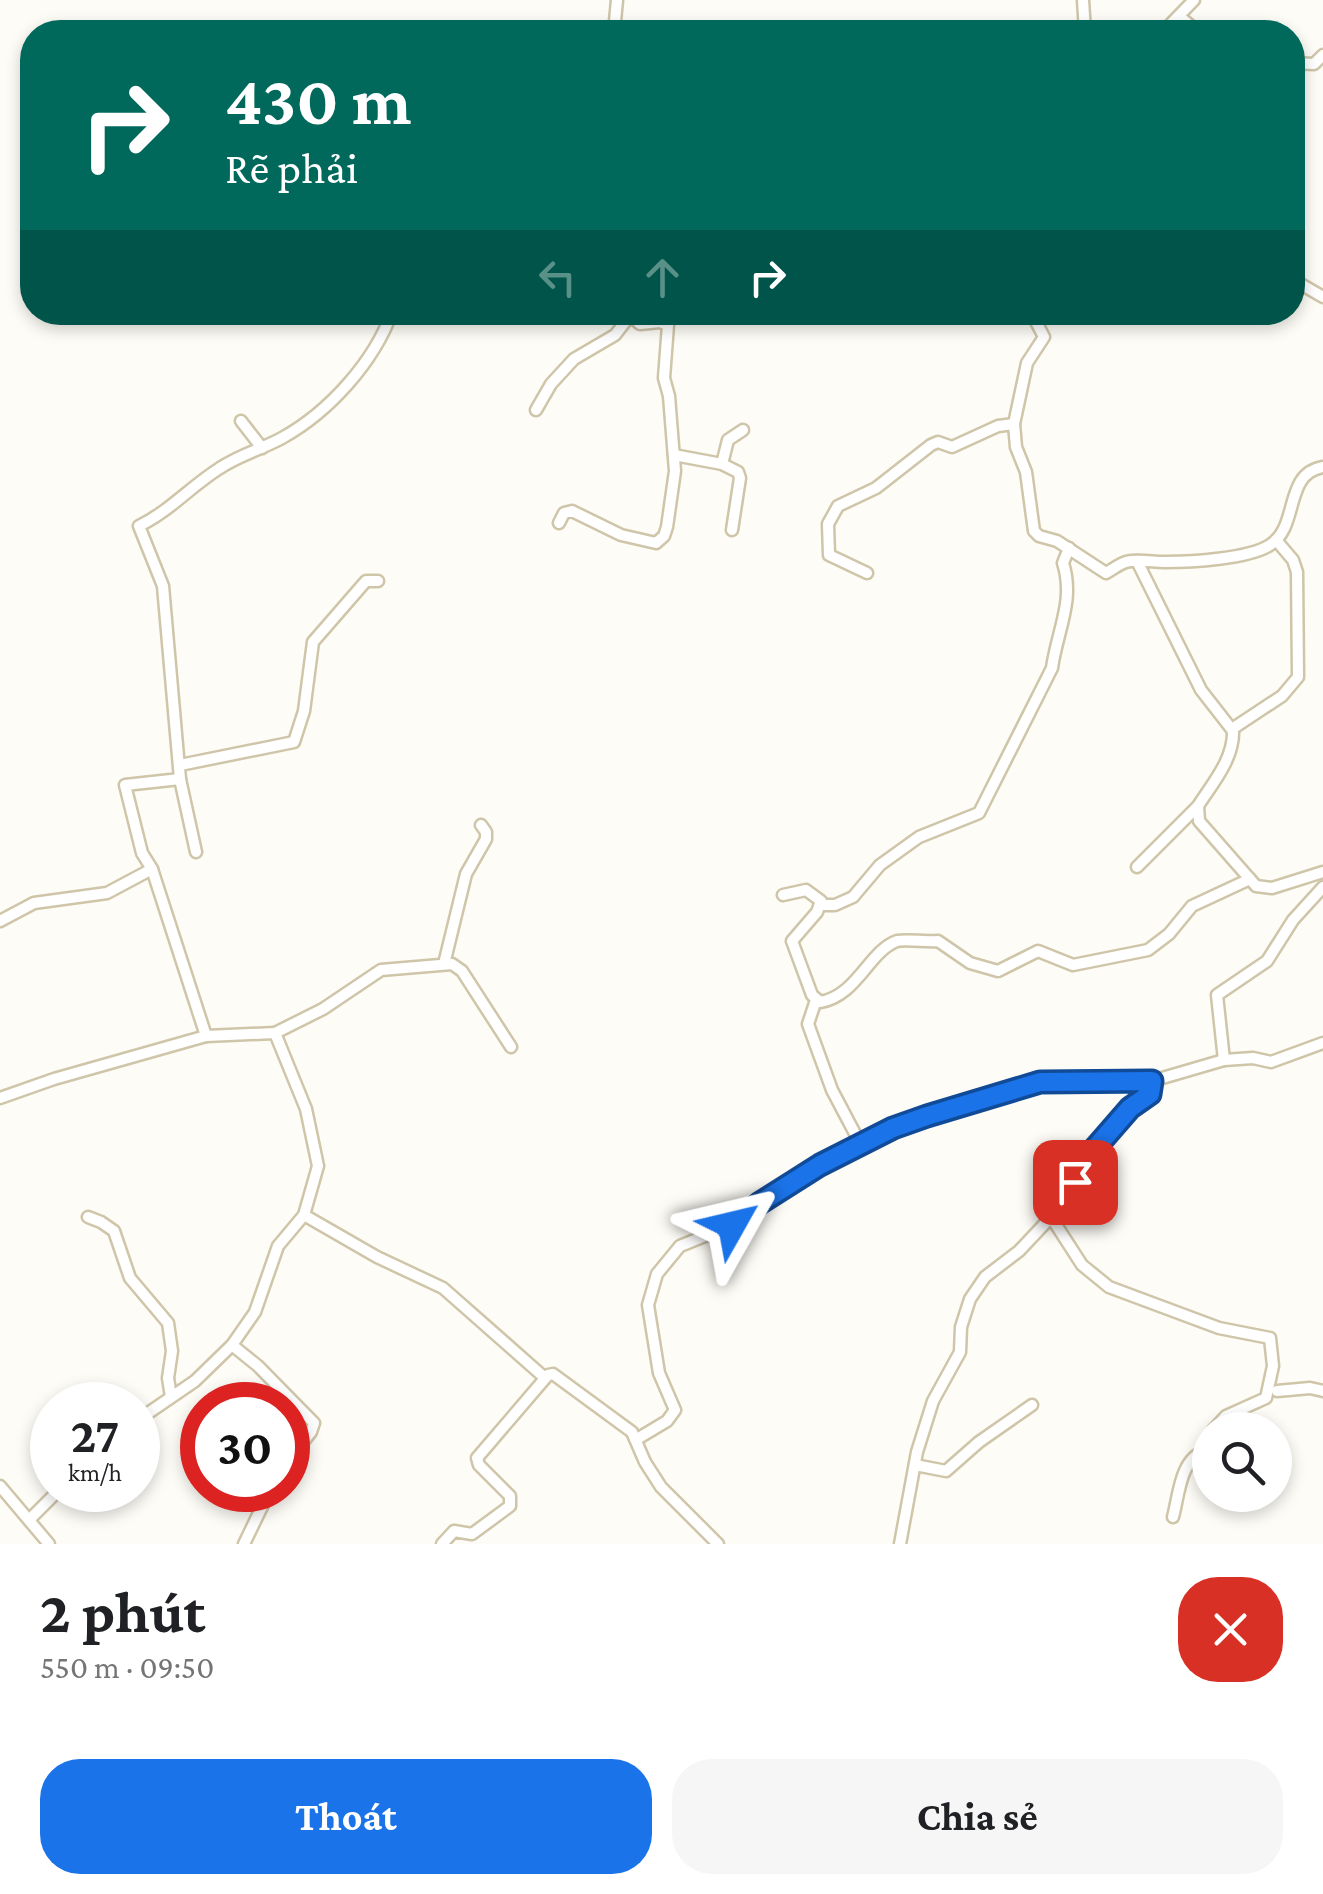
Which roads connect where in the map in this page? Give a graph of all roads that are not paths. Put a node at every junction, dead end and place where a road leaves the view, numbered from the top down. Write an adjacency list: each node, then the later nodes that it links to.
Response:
1 (1194, 0): 2 (street)
2 (1178, 16): 3 (street); 4 (street)
3 (1174, 20)
4 (1183, 20)
5 (386, 325): 13 (street)
6 (621, 325): 9 (street)
7 (668, 325): 14 (street)
8 (1038, 325): 11 (street)
9 (536, 410)
10 (241, 422): 13 (street)
11 (1014, 424): 20 (street); 22 (street)
12 (743, 430): 15 (street)
13 (262, 448): 25 (street)
14 (674, 455): 15 (street); 17 (street)
15 (722, 464): 18 (street)
16 (1323, 467): 19 (street)
17 (559, 523)
18 (732, 530)
19 (1276, 540): 21 (street); 24 (street)
20 (1069, 548): 21 (street); 36 (street)
21 (1137, 562): 24 (street)
22 (867, 574)
23 (378, 581): 25 (street)
24 (1232, 728): 27 (street)
25 (180, 765): 26 (street)
26 (180, 779): 29 (street); 31 (street)
27 (1198, 806): 30 (street); 33 (street)
28 (481, 825): 38 (street)
29 (196, 852)
30 (1137, 867)
31 (152, 868): 37 (street); 41 (street)
32 (1323, 872): 33 (street)
33 (1250, 879): 39 (street)
34 (1323, 886): 44 (street)
35 (783, 895): 36 (street)
36 (822, 905): 39 (street)
37 (0, 921)
38 (444, 964): 40 (street); 43 (street)
39 (816, 1000): 47 (street)
40 (275, 1033): 41 (street); 48 (street)
41 (206, 1036): 46 (street)
42 (1323, 1043): 44 (street)
43 (511, 1047)
44 (1224, 1060): 45 (street)
45 (1152, 1081): 47 (street); 49 (street)
46 (0, 1098)
47 (861, 1145): 60 (street)
48 (304, 1215): 51 (street); 52 (street)
49 (1051, 1216): 59 (street); 62 (street)
50 (88, 1217): 56 (street)
51 (232, 1345): 53 (street); 56 (street)
52 (545, 1378): 60 (street); 71 (street)
53 (274, 1382)
54 (1277, 1391): 55 (street)
55 (1323, 1391)
56 (172, 1396): 57 (street)
57 (160, 1404)
58 (1032, 1405): 62 (street)
59 (1235, 1412)
60 (637, 1439): 72 (street)
61 (1192, 1458): 66 (street)
62 (915, 1465): 73 (street)
63 (0, 1486): 67 (street)
64 (36, 1512): 67 (street)
65 (259, 1512): 70 (street)
66 (1173, 1517)
67 (30, 1518): 68 (street)
68 (45, 1540): 69 (street)
69 (31, 1544)
70 (244, 1544)
71 (442, 1544)
72 (718, 1544)
73 (900, 1544)

